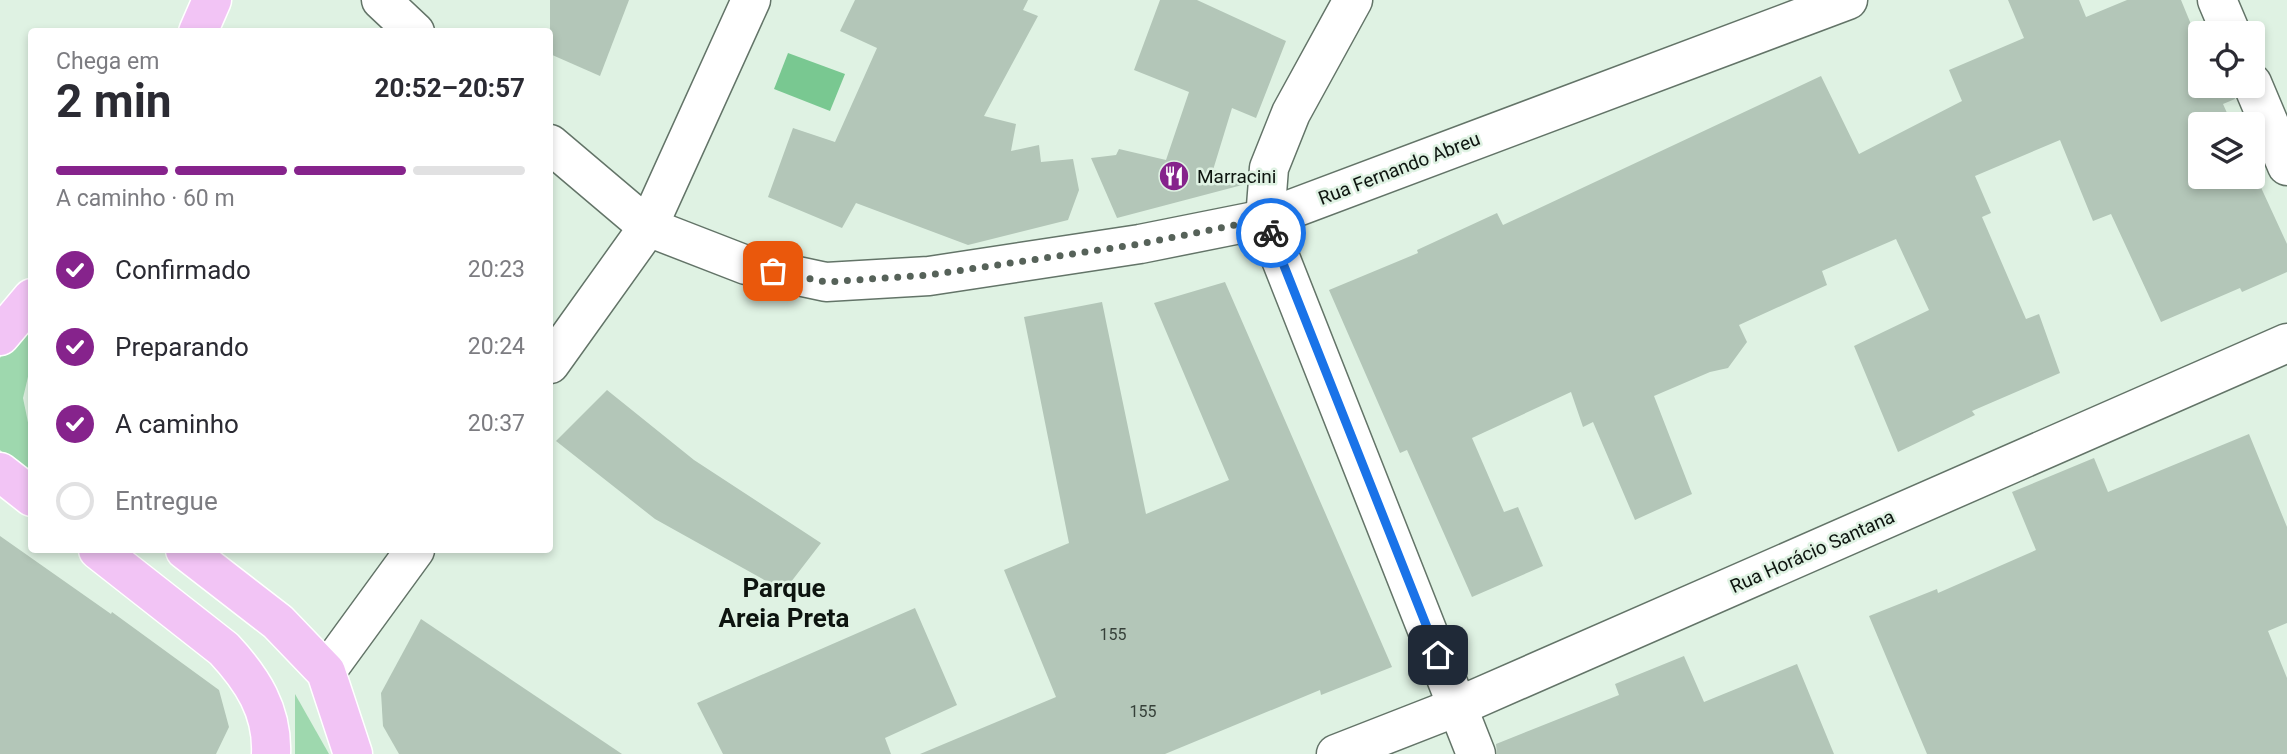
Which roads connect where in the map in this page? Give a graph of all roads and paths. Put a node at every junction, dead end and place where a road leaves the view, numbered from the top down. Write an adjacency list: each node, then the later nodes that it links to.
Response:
1 (212, 0): 8 (main road)
2 (380, 0): 9 (street)
3 (751, 0): 14 (street)
4 (1353, 0): 13 (street)
5 (1848, 0): 13 (street, Rua Fernando Abreu)
6 (2217, 0): 7 (street)
7 (2226, 21)
8 (200, 28)
9 (411, 28)
10 (2258, 98): 12 (street)
11 (553, 148): 14 (street, Rua Fernando Abreu)
12 (2287, 166)
13 (1265, 219): 14 (street, Rua Fernando Abreu); 25 (street)
14 (648, 227): 18 (street)
15 (28, 303): 16 (main road)
16 (0, 336)
17 (2287, 343): 25 (street, Rua Horácio Santana)
18 (553, 360)
19 (0, 472): 20 (main road)
20 (28, 494)
21 (102, 553): 26 (main road)
22 (189, 553): 24 (main road)
23 (413, 553): 24 (street)
24 (326, 672): 27 (main road)
25 (1458, 706): 28 (street, Rua Horácio Santana); 29 (street)
26 (271, 754)
27 (353, 754)
28 (1336, 754)
29 (1476, 754)

